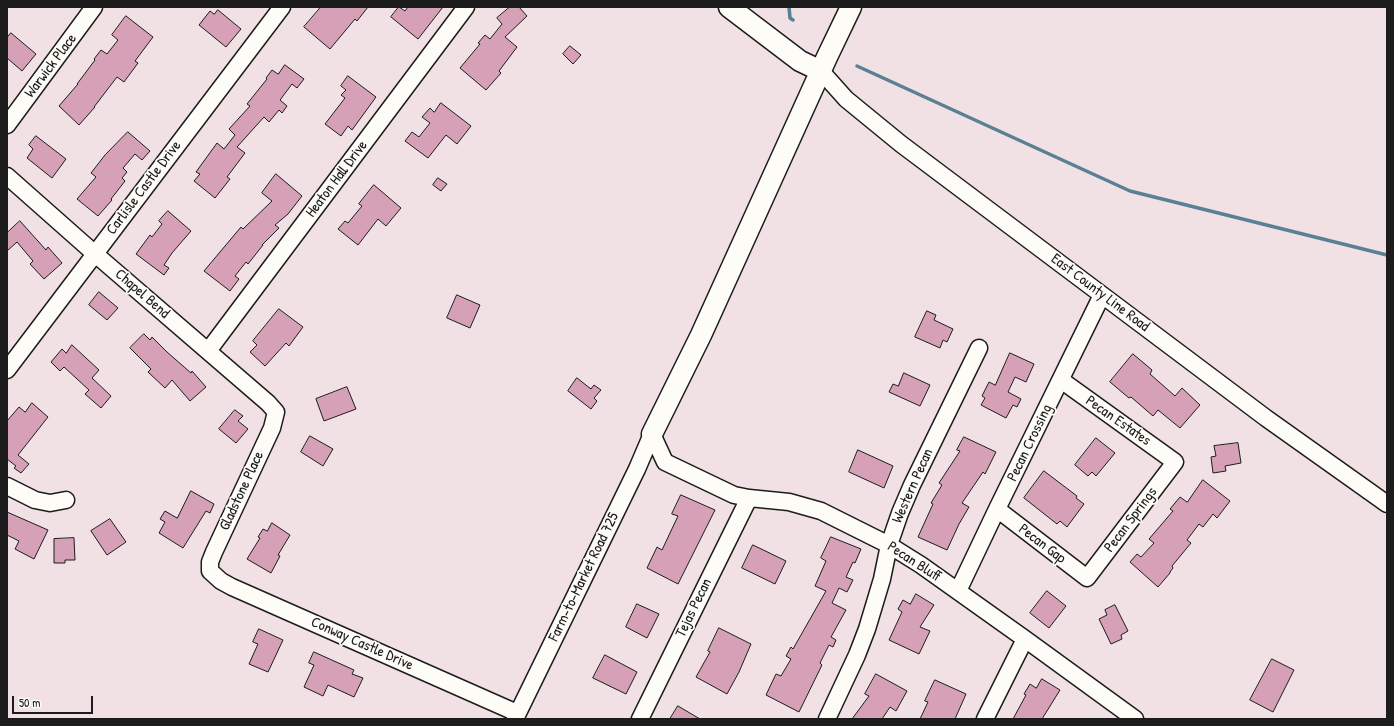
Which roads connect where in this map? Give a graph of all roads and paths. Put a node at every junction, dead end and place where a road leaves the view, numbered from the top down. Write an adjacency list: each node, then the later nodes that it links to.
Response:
1 (94, 7): 8 (street, Warwick Place)
2 (282, 7): 10 (street, Carlisle Castle Drive)
3 (466, 7): 13 (street, Heaton Hall Drive)
4 (729, 7): 7 (main road)
5 (752, 7): 7 (main road)
6 (851, 7): 7 (main road)
7 (821, 71): 11 (street, East County Line Road); 17 (main road)
8 (7, 124)
9 (7, 176): 10 (street, Chapel Bend)
10 (94, 254): 13 (street, Chapel Bend); 14 (street, Carlisle Castle Drive)
11 (1102, 295): 15 (street, Pecan Crossing); 24 (street, East County Line Road)
12 (979, 348): 26 (street, Western Pecan)
13 (208, 351): 16 (street, Chapel Bend)
14 (7, 370)
15 (1061, 380): 19 (street, Pecan Estates); 25 (street, Pecan Crossing)
16 (276, 412): 27 (street, Gladstone Place)
17 (652, 434): 18 (street); 20 (street, Farm-to-Market Road 725)
18 (665, 462): 20 (street); 22 (street, Pecan Bluff)
19 (1176, 462): 28 (street, Pecan Springs)
20 (637, 469): 31 (street, Farm-to-Market Road 725)
21 (7, 486): 23 (street)
22 (749, 498): 26 (street, Pecan Bluff); 32 (street, Tejas Pecan)
23 (66, 500)
24 (1387, 504)
25 (997, 510): 28 (street, Pecan Gap); 29 (street, Pecan Crossing)
26 (889, 544): 29 (street, Pecan Bluff); 33 (street, Western Pecan)
27 (210, 571): 31 (street, Conway Castle Drive)
28 (1087, 578)
29 (958, 592): 30 (street, Pecan Bluff)
30 (1025, 639): 34 (street); 35 (street, Pecan Bluff)
31 (516, 716)
32 (640, 719)
33 (826, 719)
34 (985, 719)
35 (1135, 719)

